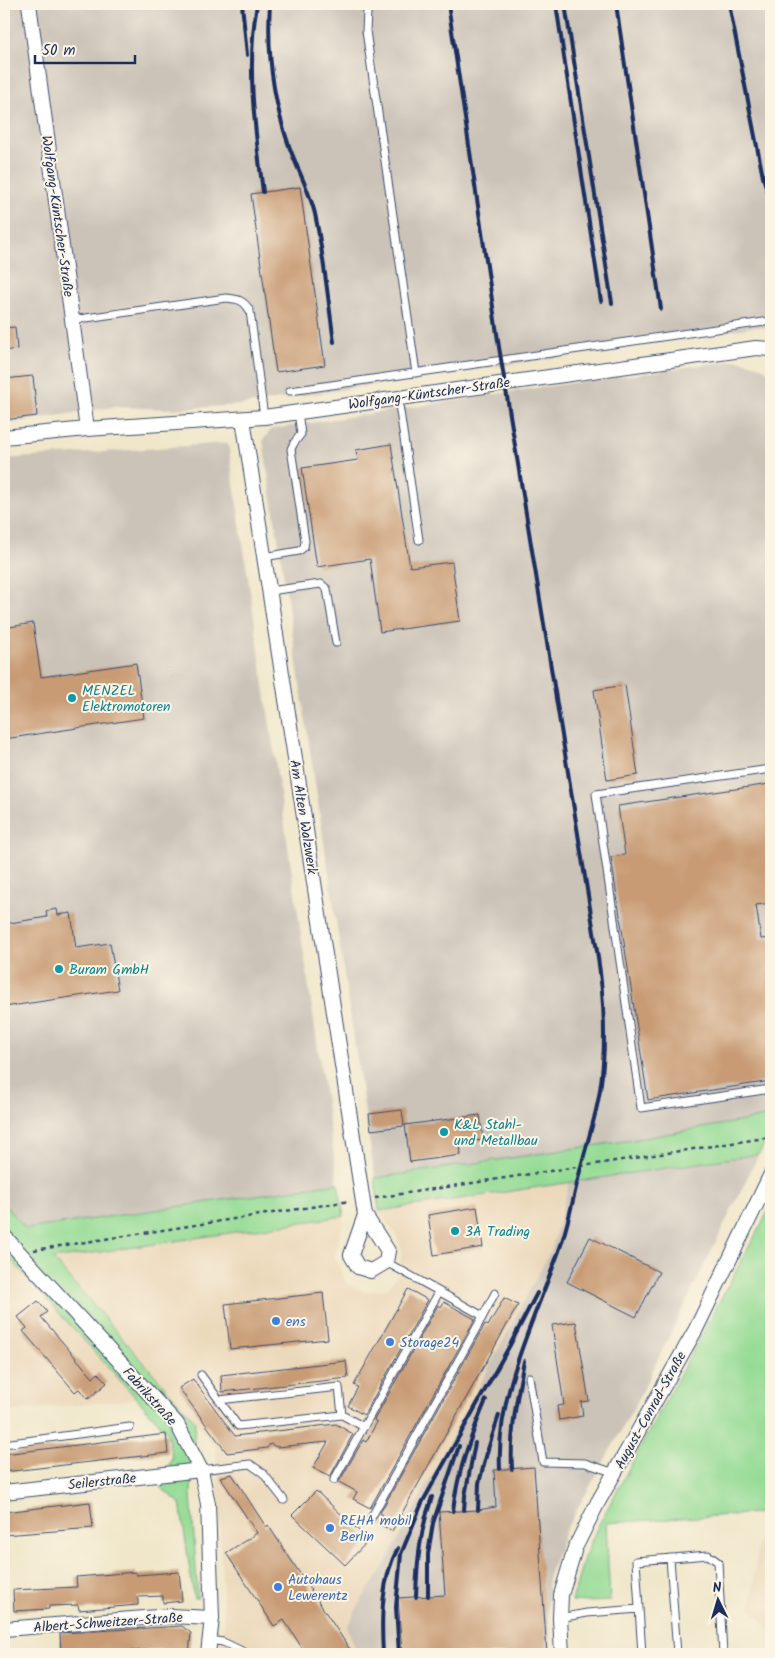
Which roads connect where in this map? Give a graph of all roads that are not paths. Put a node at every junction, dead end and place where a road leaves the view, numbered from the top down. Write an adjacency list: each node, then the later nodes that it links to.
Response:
1 (29, 4): 3 (street, Wolfgang-Küntscher-Straße)
2 (369, 4): 6 (lane)
3 (72, 320): 10 (lane); 12 (street, Wolfgang-Küntscher-Straße)
4 (771, 322): 6 (lane)
5 (771, 349): 8 (street, Wolfgang-Küntscher-Straße)
6 (416, 372): 7 (lane)
7 (290, 391)
8 (398, 398): 9 (street, Wolfgang-Küntscher-Straße); 14 (lane)
9 (298, 412): 10 (street, Wolfgang-Küntscher-Straße); 15 (lane)
10 (264, 416): 11 (street, Wolfgang-Küntscher-Straße)
11 (242, 419): 12 (street, Wolfgang-Küntscher-Straße); 15 (street, Am Alten Walzwerk)
12 (87, 429): 13 (street, Wolfgang-Küntscher-Straße)
13 (4, 438)
14 (419, 540)
15 (264, 557): 16 (street, Am Alten Walzwerk)
16 (269, 591): 17 (lane); 21 (street, Am Alten Walzwerk)
17 (336, 643)
18 (771, 769): 19 (lane)
19 (771, 1090)
20 (771, 1174): 35 (street, August-Conrad-Straße)
21 (365, 1215): 23 (street, Am Alten Walzwerk); 23 (street)
22 (4, 1236): 34 (street, Fabrikstraße)
23 (386, 1262): 24 (lane)
24 (439, 1292): 26 (lane); 32 (lane)
25 (495, 1293): 26 (lane)
26 (483, 1316): 39 (lane)
27 (201, 1375): 29 (lane)
28 (529, 1377): 35 (lane)
29 (219, 1400): 30 (lane); 30 (lane)
30 (342, 1415): 32 (lane)
31 (130, 1427): 33 (lane)
32 (364, 1427): 36 (lane)
33 (4, 1444)
34 (201, 1470): 37 (street, Seilerstraße); 38 (lane); 42 (street, Fabrikstraße)
35 (615, 1472): 43 (street, August-Conrad-Straße)
36 (334, 1480)
37 (4, 1492)
38 (284, 1500)
39 (371, 1518)
40 (670, 1558): 41 (lane); 51 (lane); 52 (lane)
41 (639, 1610): 43 (lane); 50 (lane)
42 (212, 1618): 44 (street, Albert-Schweitzer-Straße); 45 (street, Fabrikstraße)
43 (560, 1618): 48 (street, August-Conrad-Straße)
44 (4, 1629)
45 (210, 1640): 46 (street, Fabrikstraße); 47 (lane)
46 (208, 1654)
47 (246, 1654)
48 (562, 1654)
49 (626, 1654): 50 (lane)
50 (642, 1654)
51 (677, 1654)
52 (723, 1654)

